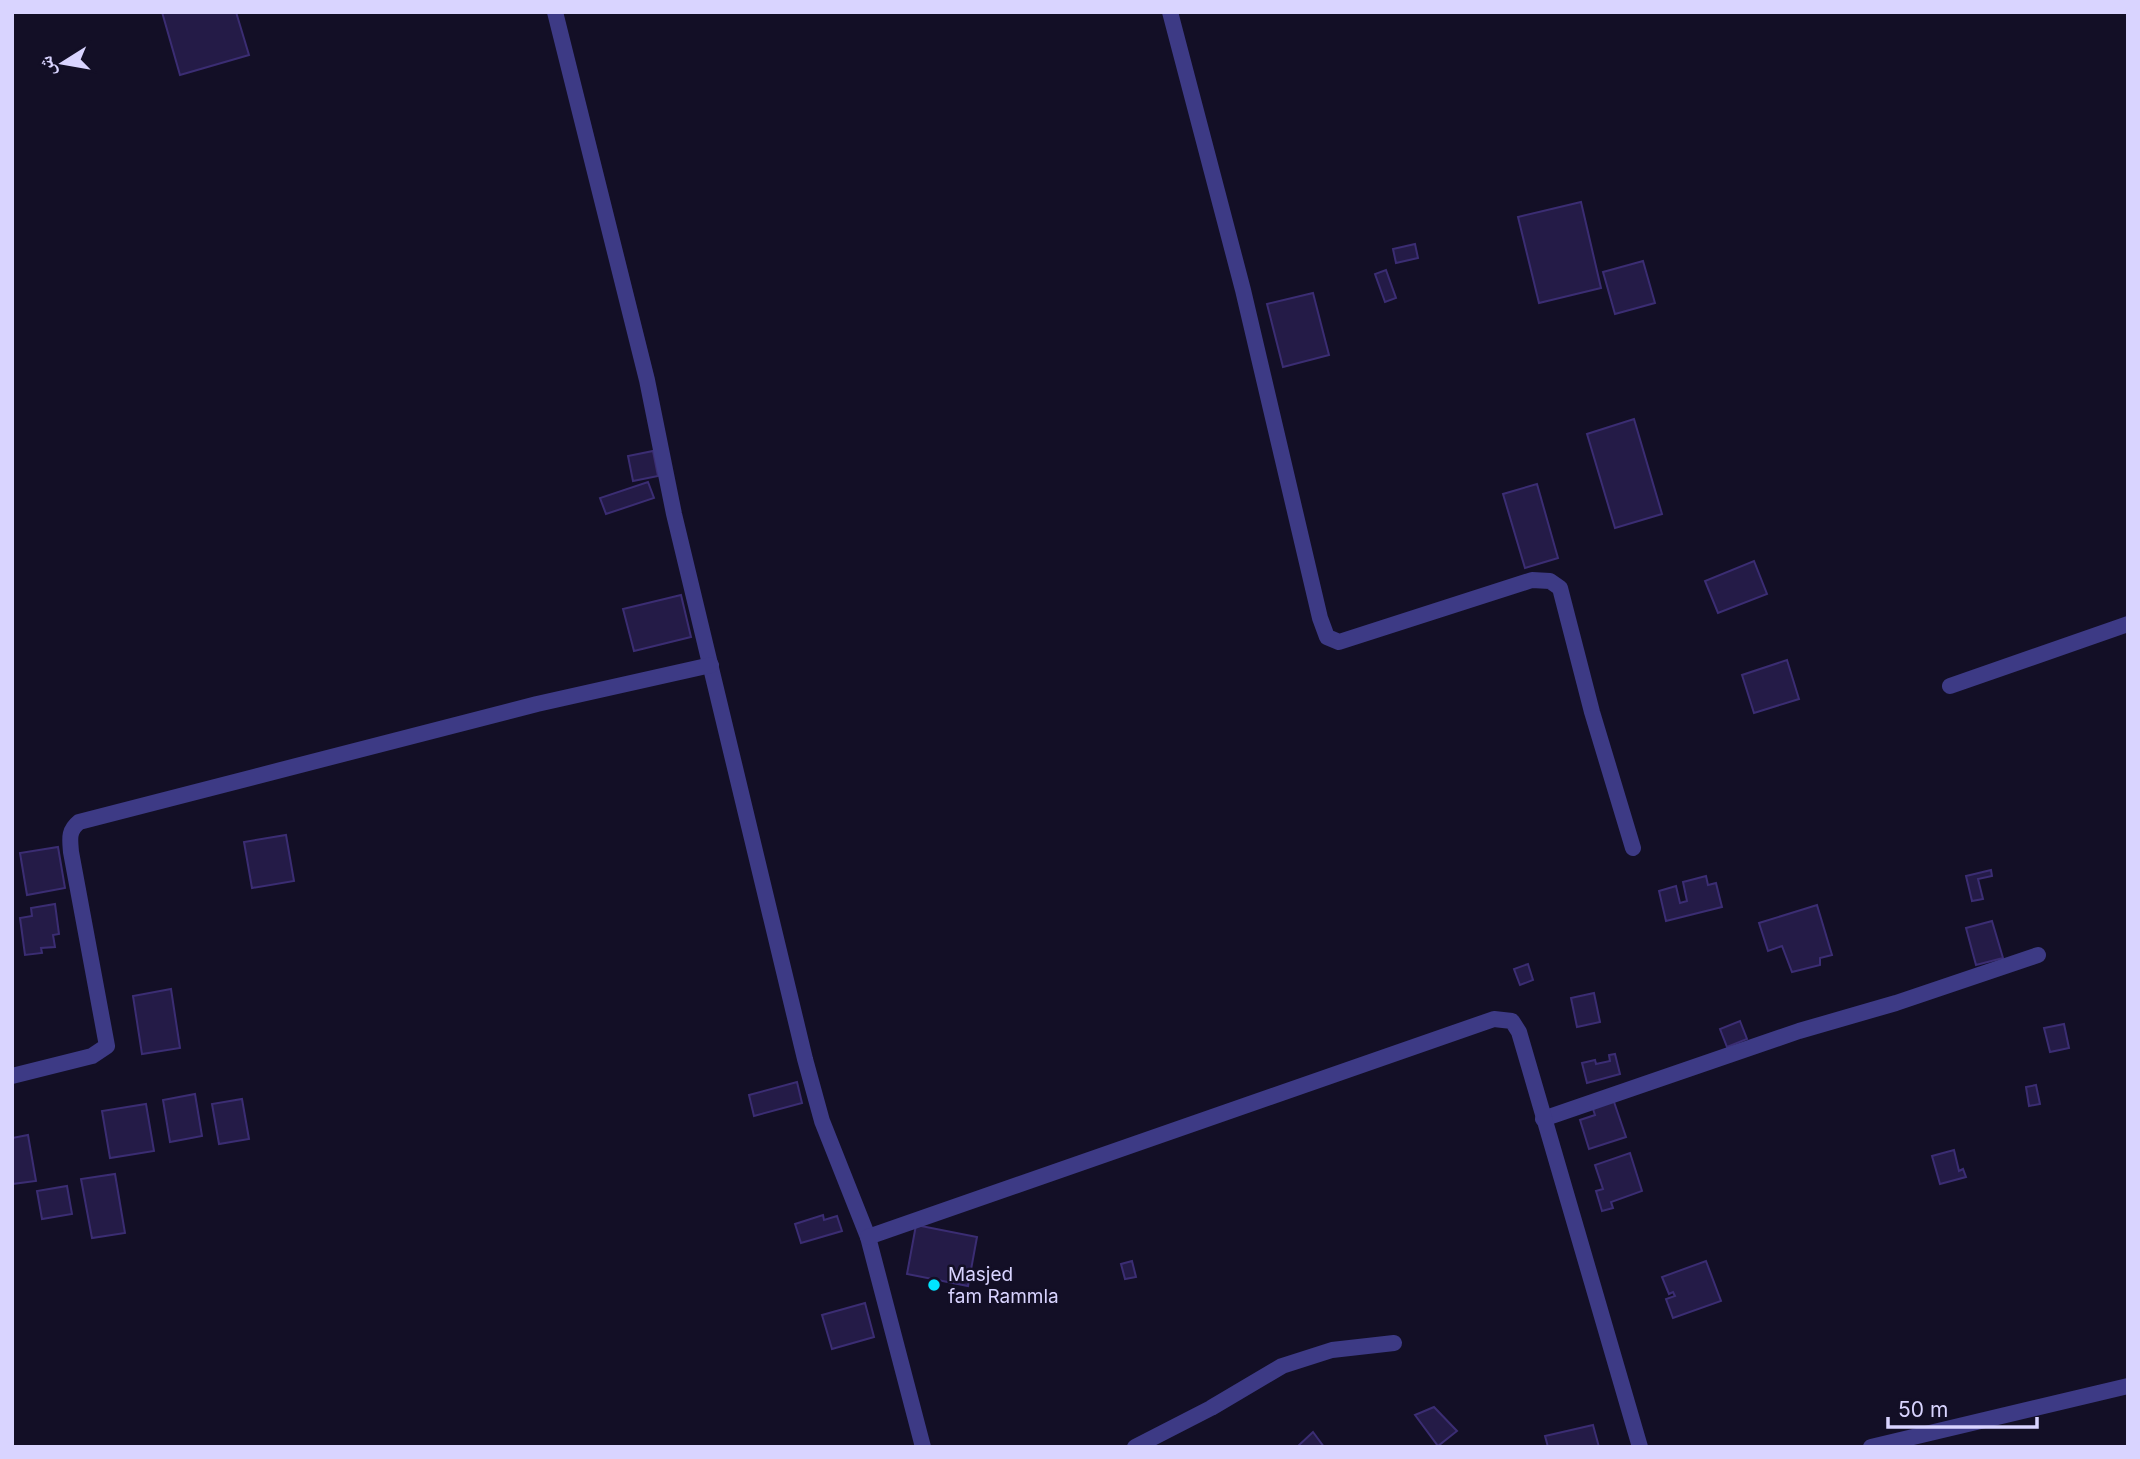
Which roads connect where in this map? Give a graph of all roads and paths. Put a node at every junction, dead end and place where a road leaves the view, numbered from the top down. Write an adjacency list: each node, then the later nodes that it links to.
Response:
1 (555, 12): 4 (street)
2 (1170, 12): 6 (street)
3 (2128, 624): 5 (street)
4 (711, 665): 8 (street); 10 (street)
5 (1950, 686)
6 (1633, 848)
7 (2038, 955): 9 (street)
8 (12, 1076)
9 (1543, 1119): 10 (street); 15 (street)
10 (868, 1237): 13 (street)
11 (1394, 1343): 14 (street)
12 (2128, 1386): 16 (street)
13 (923, 1447)
14 (1135, 1447)
15 (1640, 1447)
16 (1871, 1447)

